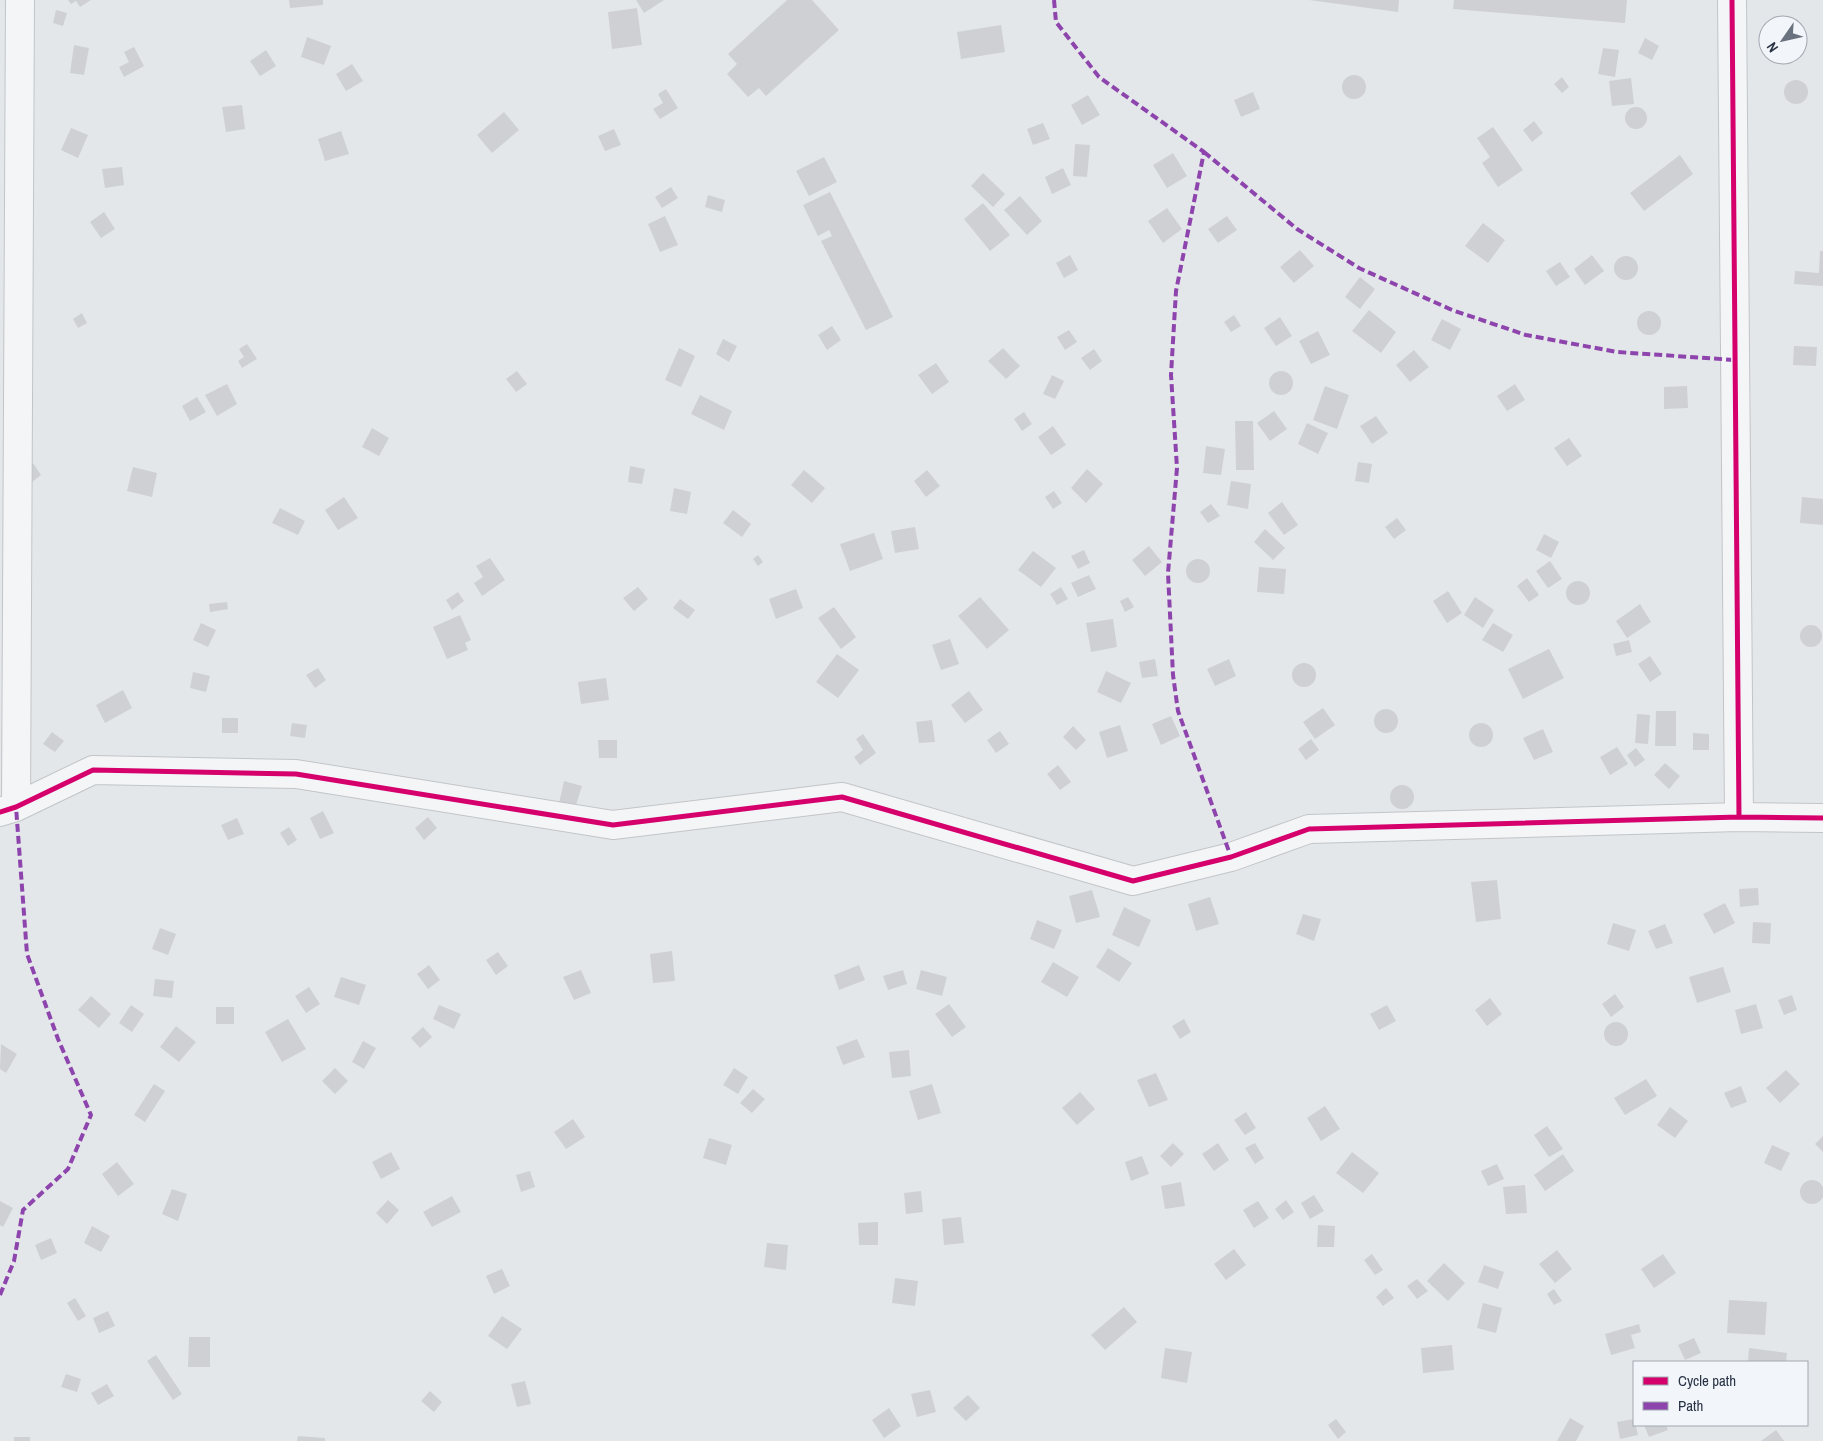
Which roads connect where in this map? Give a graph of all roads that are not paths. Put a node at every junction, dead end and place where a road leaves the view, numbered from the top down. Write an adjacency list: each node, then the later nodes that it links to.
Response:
1 (20, 0): 3 (street)
2 (1732, 0): 4 (street)
3 (8, 809): 4 (street)
4 (1739, 817): 5 (street)
5 (1823, 818)

